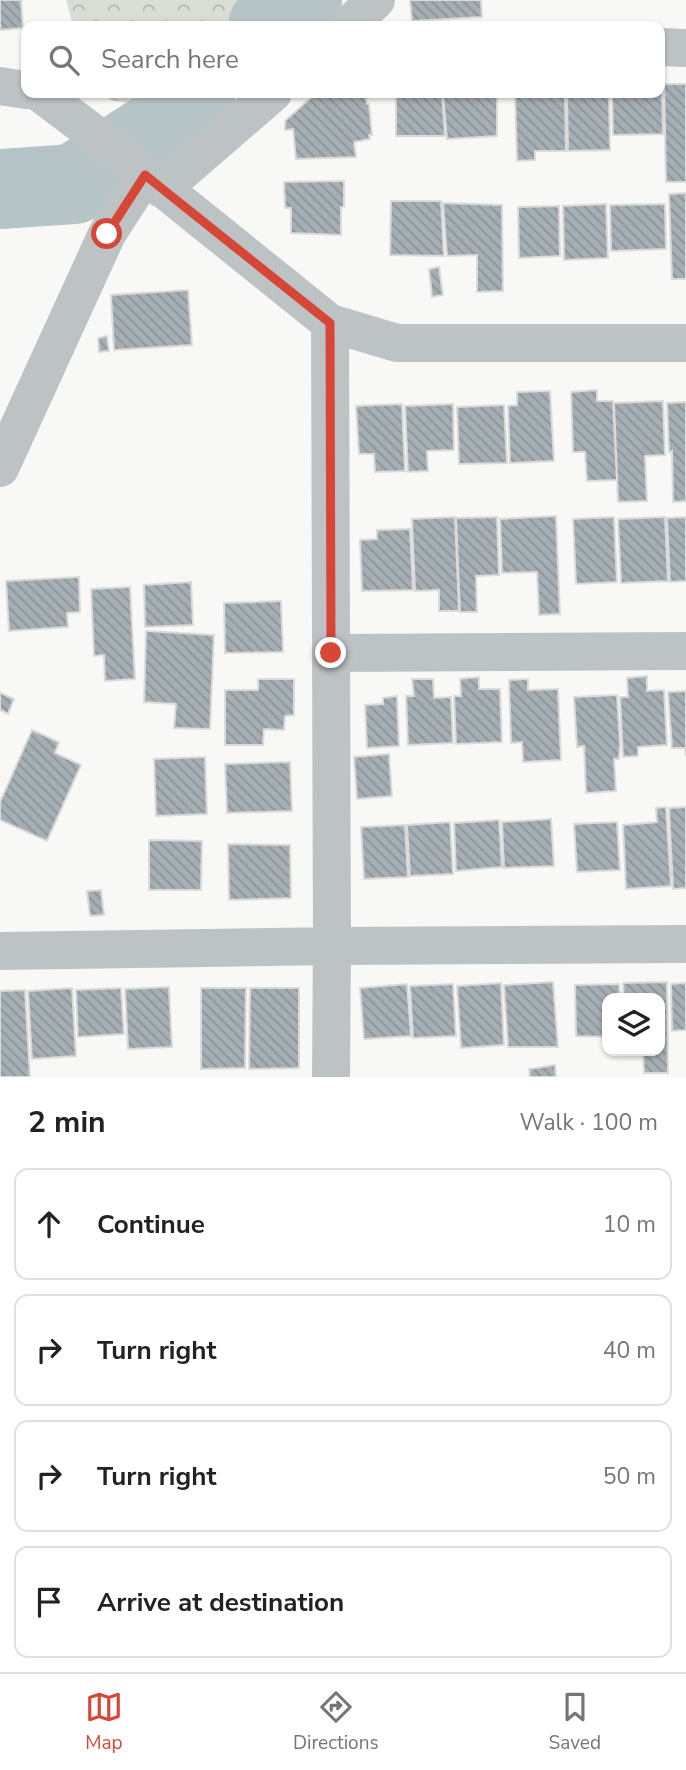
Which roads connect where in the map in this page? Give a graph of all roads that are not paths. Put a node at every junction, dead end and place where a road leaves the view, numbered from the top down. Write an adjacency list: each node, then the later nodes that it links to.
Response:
1 (376, 0): 2 (street)
2 (353, 21)
3 (665, 47): 4 (street)
4 (686, 48)
5 (0, 86): 6 (street)
6 (21, 89)
7 (47, 98): 9 (street)
8 (266, 98): 9 (street)
9 (148, 177): 10 (street); 12 (street)
10 (330, 323): 11 (street); 14 (street)
11 (686, 343)
12 (0, 468)
13 (686, 650): 14 (street)
14 (331, 653): 16 (street)
15 (686, 944): 16 (street)
16 (332, 946): 17 (street); 18 (street)
17 (0, 951)
18 (331, 1077)

